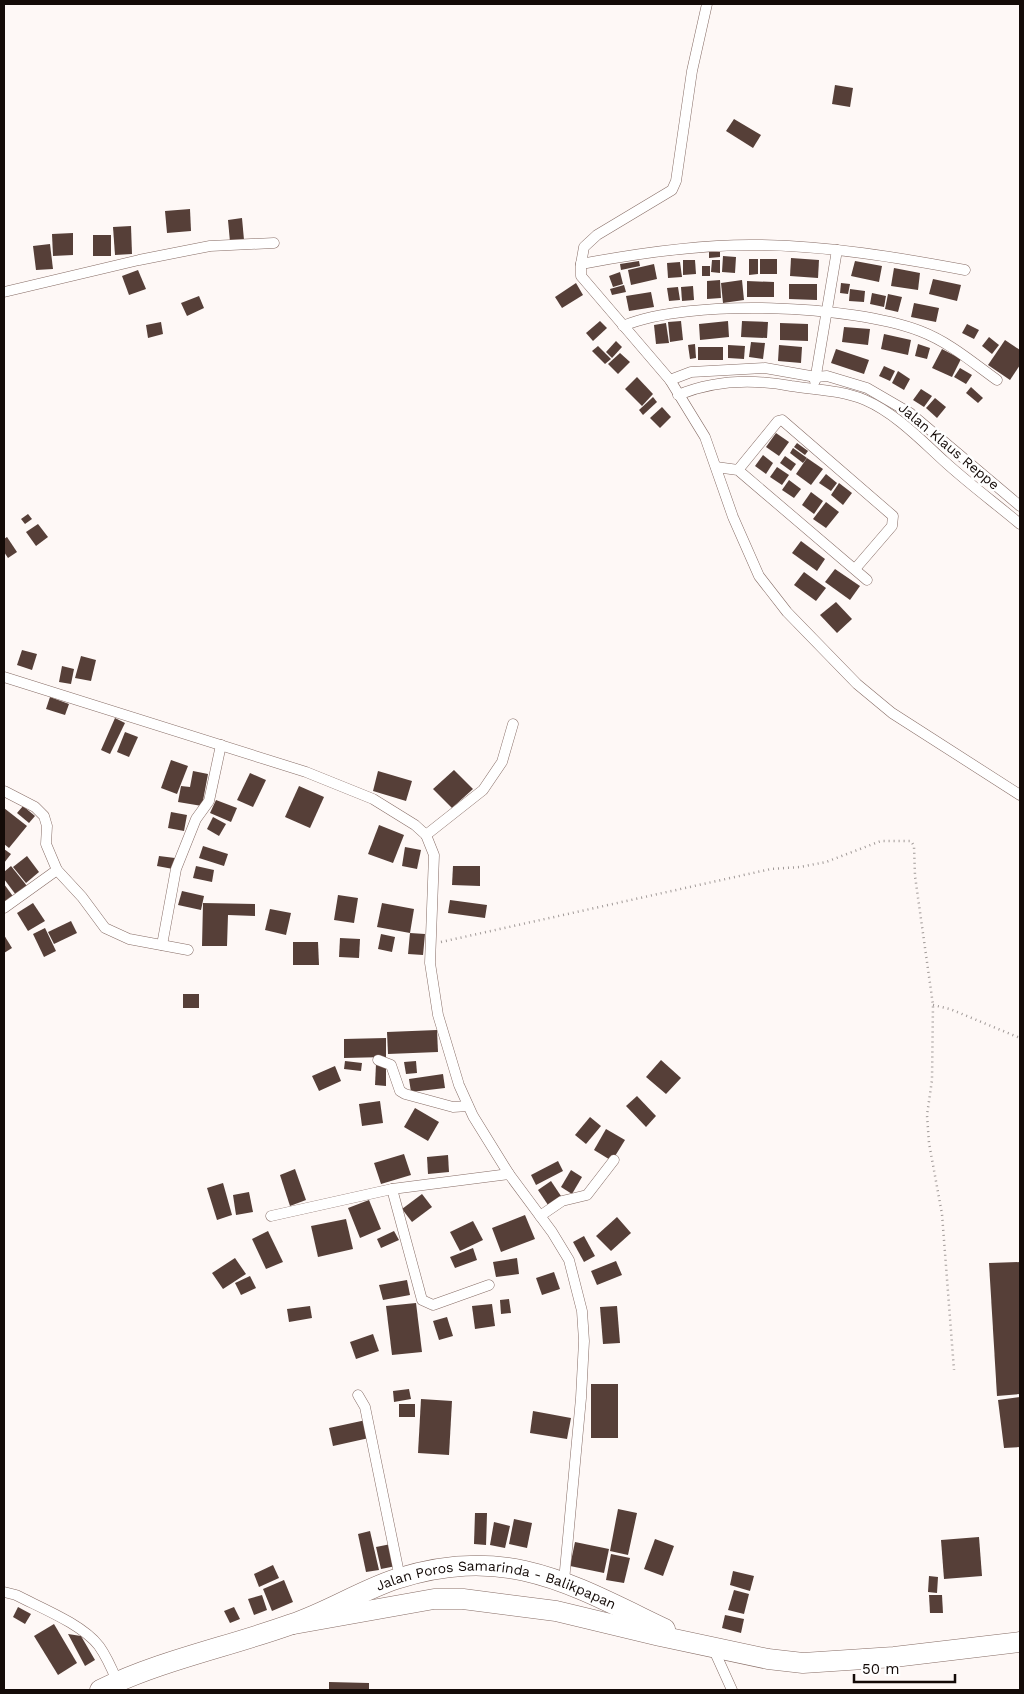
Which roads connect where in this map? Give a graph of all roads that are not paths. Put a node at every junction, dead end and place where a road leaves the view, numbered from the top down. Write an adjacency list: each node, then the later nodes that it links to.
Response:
1 (707, 4): 4 (street)
2 (274, 243): 6 (street)
3 (837, 250): 4 (street); 5 (street); 7 (street)
4 (581, 264): 8 (street)
5 (965, 270)
6 (4, 292)
7 (825, 313): 8 (street); 9 (street); 11 (street)
8 (623, 326): 10 (street)
9 (816, 377): 10 (street, Jalan Klaus Reppe); 12 (street); 16 (street, Jalan Klaus Reppe)
10 (670, 380): 13 (street)
11 (997, 380)
12 (814, 390): 13 (street, Jalan Klaus Reppe); 17 (street, Jalan Klaus Reppe)
13 (678, 395): 14 (street)
14 (716, 467): 15 (street); 24 (street)
15 (738, 470): 18 (street); 18 (street)
16 (1020, 506)
17 (1020, 524)
18 (855, 569): 19 (street)
19 (867, 580)
20 (4, 677): 22 (street)
21 (513, 724): 25 (street)
22 (221, 745): 25 (street); 28 (street)
23 (4, 791): 26 (street)
24 (1020, 794)
25 (426, 835): 31 (street)
26 (57, 870): 27 (street); 28 (street)
27 (4, 908)
28 (162, 945): 29 (street)
29 (188, 950)
30 (378, 1060): 31 (street)
31 (468, 1106): 33 (street)
32 (614, 1160): 36 (street)
33 (509, 1174): 34 (street); 36 (street)
34 (392, 1189): 35 (street); 37 (street)
35 (271, 1216)
36 (540, 1216): 40 (street)
37 (489, 1285)
38 (358, 1395): 39 (street)
39 (400, 1578): 40 (highway, Jalan Poros Samarinda - Balikpapan); 42 (highway, Jalan Poros Samarinda - Balikpapan)
40 (564, 1581): 44 (highway, Jalan Poros Samarinda - Balikpapan)
41 (4, 1592): 45 (street)
42 (294, 1624): 44 (highway, Jalan Poros Samarinda - Balikpapan); 45 (highway, Jalan Poros Samarinda - Balikpapan)
43 (1020, 1642): 44 (highway, Jalan Poros Samarinda - Balikpapan)
44 (705, 1645): 47 (street)
45 (117, 1681): 46 (highway, Jalan Poros Samarinda - Balikpapan)
46 (100, 1690)
47 (732, 1690)

